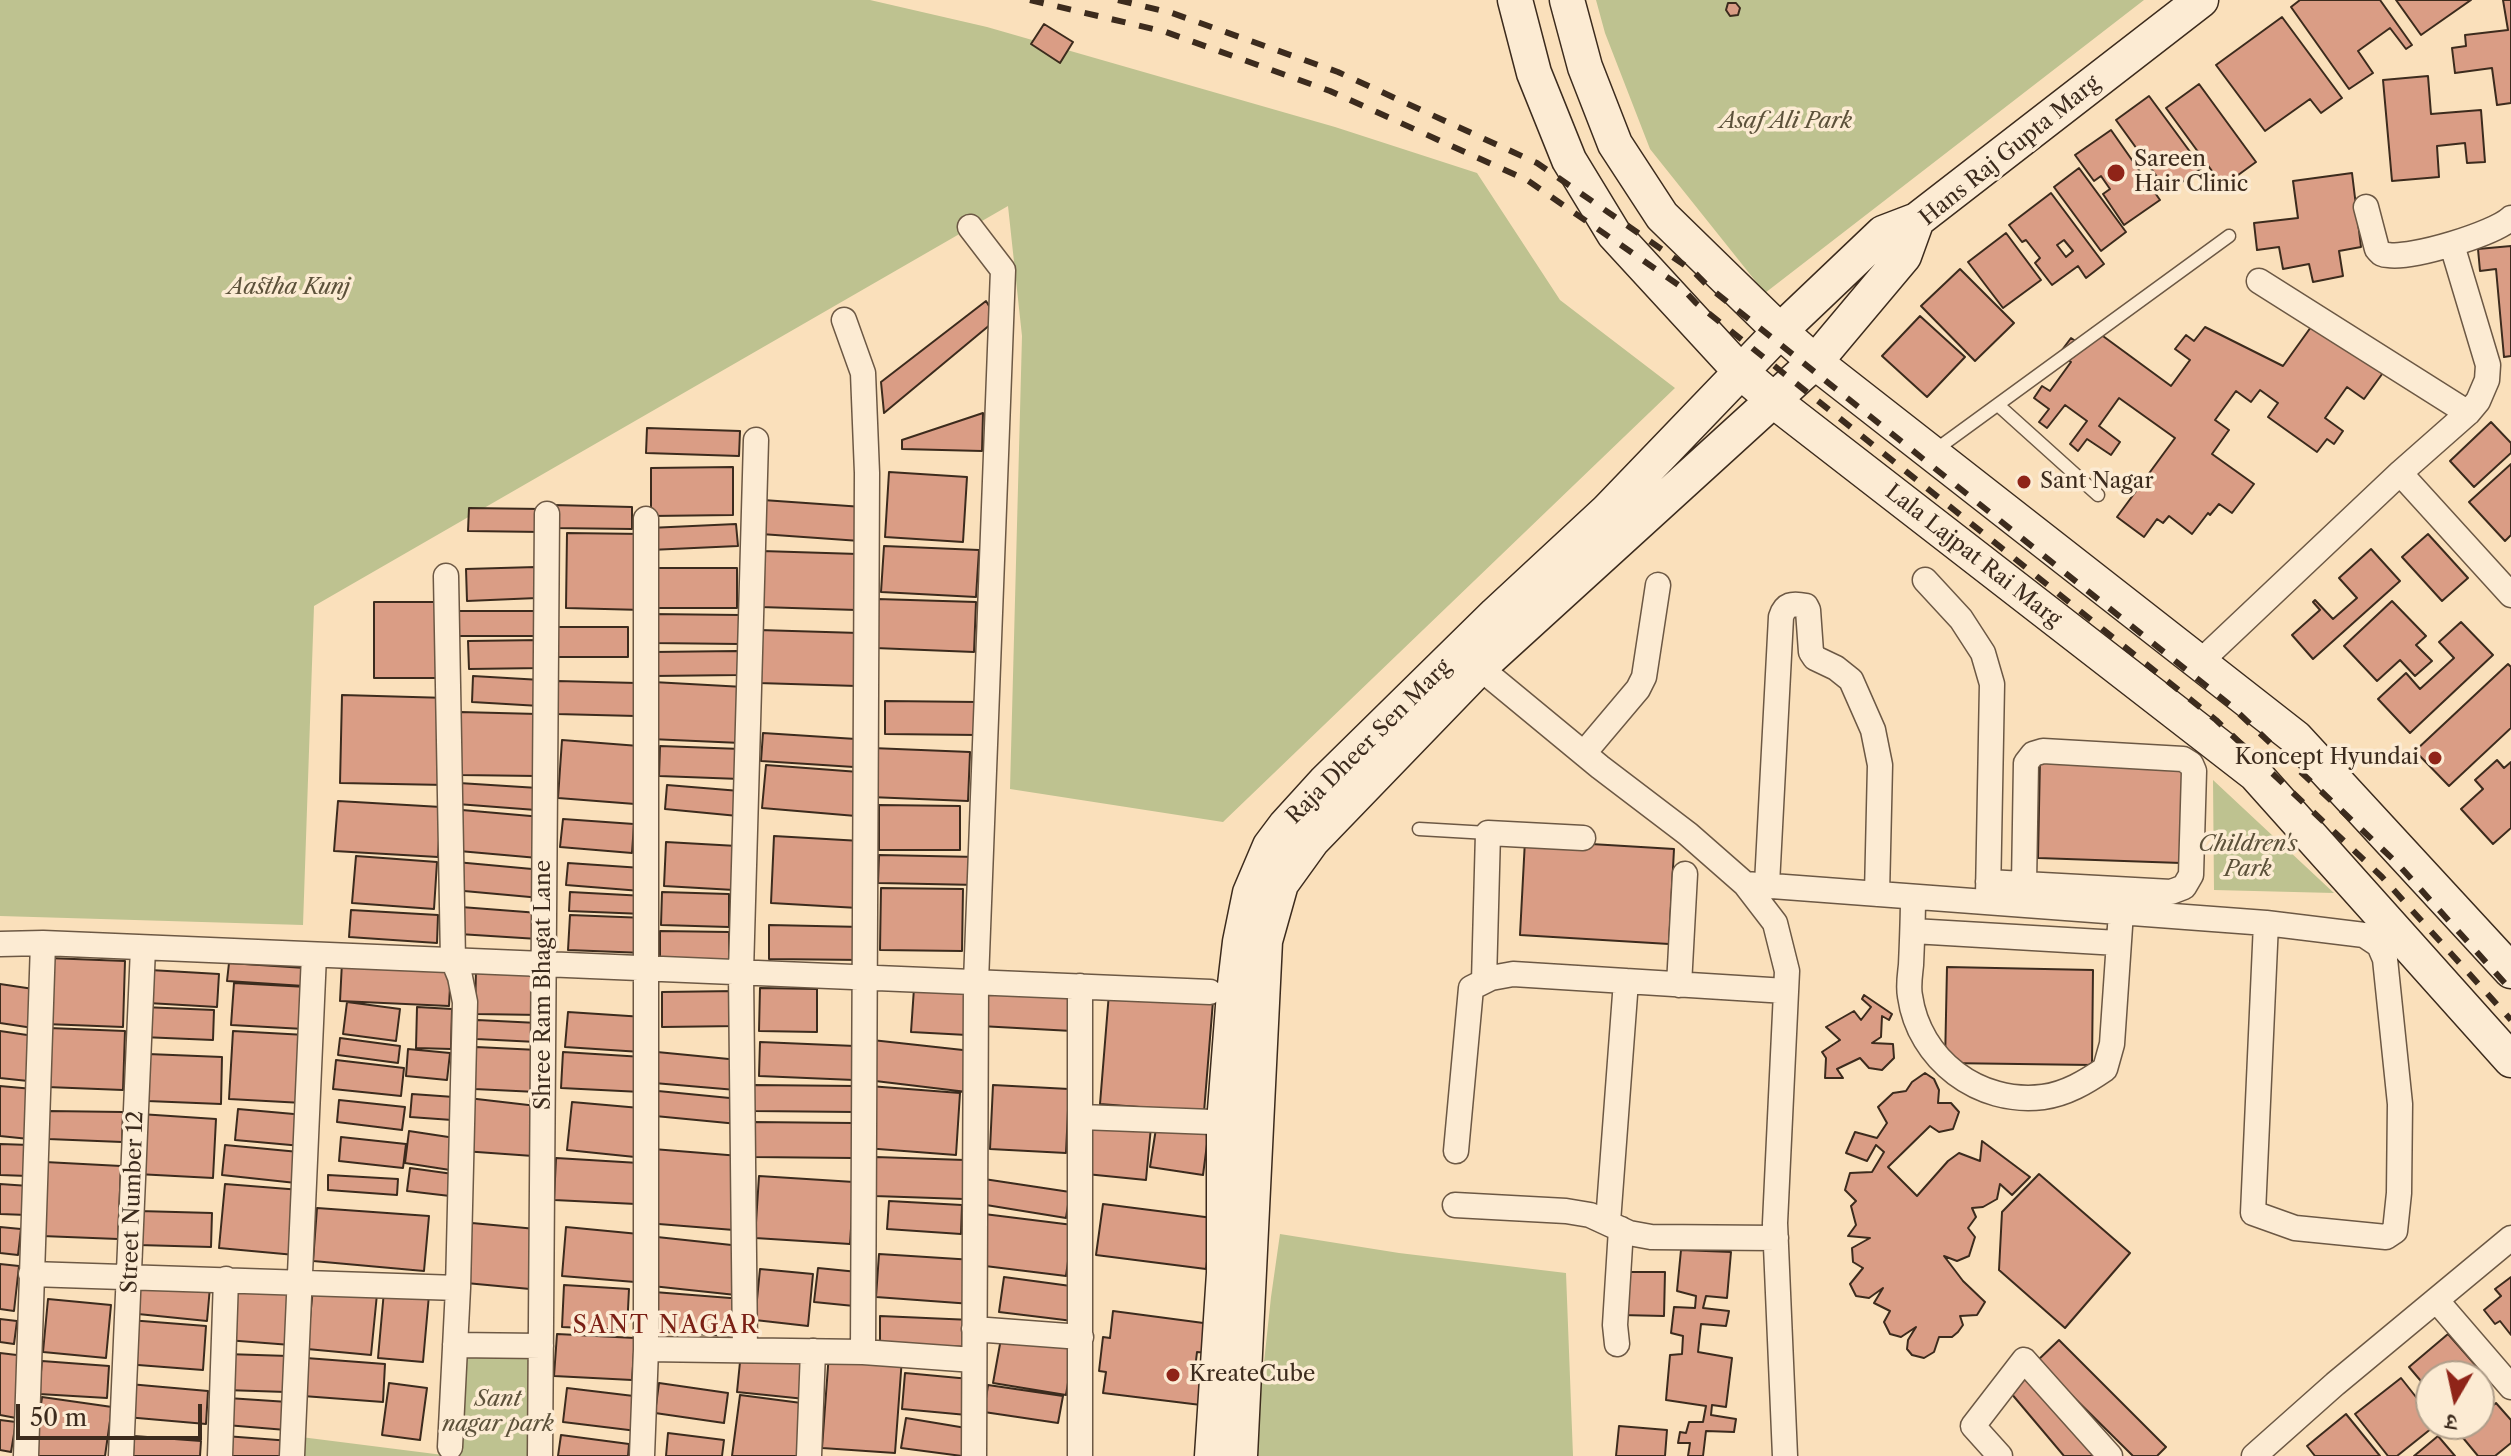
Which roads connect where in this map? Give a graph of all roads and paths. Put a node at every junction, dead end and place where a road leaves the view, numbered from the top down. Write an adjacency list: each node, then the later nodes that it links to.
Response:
1 (1515, 0): 14 (main road, Lala Lajpat Rai Marg)
2 (1567, 0): 12 (main road)
3 (2201, 0): 6 (main road, Hans Raj Gupta Marg)
4 (2366, 207): 9 (street)
5 (2511, 218): 9 (street)
6 (1917, 220): 12 (main road, Raja Dheer Sen Marg); 13 (main road, Hans Raj Gupta Marg)
7 (970, 227): 56 (street)
8 (2229, 236): 16 (lane)
9 (2452, 245): 17 (street)
10 (2259, 281): 17 (street)
11 (844, 320): 53 (street)
12 (1780, 331): 13 (main road); 14 (main road, Raja Dheer Sen Marg)
13 (1815, 362): 15 (main road, Hans Raj Gupta Marg); 19 (main road)
14 (1741, 372): 15 (main road, Lala Lajpat Rai Marg); 28 (main road, Raja Dheer Sen Marg)
15 (1775, 401): 28 (main road, Raja Dheer Sen Marg); 61 (main road, Lala Lajpat Rai Marg)
16 (1998, 405): 19 (lane); 21 (lane)
17 (2468, 413): 20 (street)
18 (756, 440): 52 (street)
19 (1932, 453): 29 (main road)
20 (2400, 473): 27 (street); 29 (street)
21 (2098, 495)
22 (547, 514): 49 (street, Shree Ram Bhagat Lane)
23 (646, 519): 50 (street)
24 (446, 576): 48 (street)
25 (1925, 580): 37 (street)
26 (1658, 585): 30 (street)
27 (2511, 595)
28 (1469, 659): 30 (street); 63 (main road, Raja Dheer Sen Marg)
29 (2200, 662): 51 (main road)
30 (1584, 753): 35 (street)
31 (1419, 829): 32 (lane)
32 (1488, 833): 33 (street); 54 (street)
33 (1583, 838)
34 (1685, 874): 57 (street)
35 (1756, 884): 38 (street); 38 (street); 59 (street)
36 (2024, 884): 36 (street); 37 (street)
37 (1988, 892): 39 (street); 40 (street)
38 (1877, 894): 39 (street)
39 (1913, 897): 42 (street)
40 (2121, 912): 41 (street); 44 (street)
41 (2266, 923): 41 (street)
42 (1913, 931): 44 (street); 44 (street)
43 (43, 943): 45 (street); 46 (street); 69 (street)
44 (2118, 943)
45 (0, 944)
46 (143, 948): 47 (street); 70 (street, Street Number 12)
47 (314, 955): 48 (street); 72 (street)
48 (453, 960): 49 (street); 73 (street)
49 (544, 964): 50 (street); 79 (street, Shree Ram Bhagat Lane)
50 (646, 968): 52 (street); 80 (street)
51 (2511, 971)
52 (741, 972): 53 (street); 81 (street)
53 (865, 977): 56 (street); 83 (street)
54 (1484, 981): 55 (street); 64 (street)
55 (1626, 981): 57 (street); 66 (street)
56 (976, 982): 58 (street); 75 (street)
57 (1679, 985): 59 (street)
58 (1080, 986): 60 (street); 62 (street)
59 (1786, 991): 67 (street)
60 (1210, 992)
61 (2511, 1060)
62 (1081, 1117): 63 (street); 76 (street)
63 (1240, 1123): 96 (main road, Raja Dheer Sen Marg); 97 (main road, Raja Dheer Sen Marg)
64 (1456, 1151)
65 (1455, 1205): 66 (street)
66 (1614, 1225): 67 (street); 77 (street)
67 (1776, 1238): 98 (street)
68 (2510, 1242): 74 (street)
69 (31, 1274): 70 (street); 87 (street)
70 (129, 1276): 71 (street); 88 (street, Street Number 12)
71 (226, 1279): 72 (street); 89 (street)
72 (299, 1282): 73 (street); 90 (street)
73 (458, 1288): 78 (street)
74 (2437, 1301): 85 (street); 101 (street)
75 (974, 1329): 76 (street); 84 (street)
76 (1081, 1337): 95 (street)
77 (1617, 1344)
78 (455, 1345): 79 (street); 86 (street)
79 (541, 1346): 91 (street, Shree Ram Bhagat Lane)
80 (646, 1349): 81 (street); 92 (street)
81 (745, 1350): 82 (street)
82 (813, 1351): 83 (street); 93 (street)
83 (863, 1352): 84 (street)
84 (974, 1360): 94 (street)
85 (2511, 1387)
86 (450, 1447)
87 (26, 1456)
88 (121, 1456)
89 (220, 1456)
90 (292, 1456)
91 (540, 1456)
92 (642, 1456)
93 (809, 1456)
94 (974, 1456)
95 (1080, 1456)
96 (1212, 1456)
97 (1240, 1456)
98 (1785, 1456)
99 (2000, 1456): 100 (street)
100 (2110, 1456)
101 (2254, 1456)

